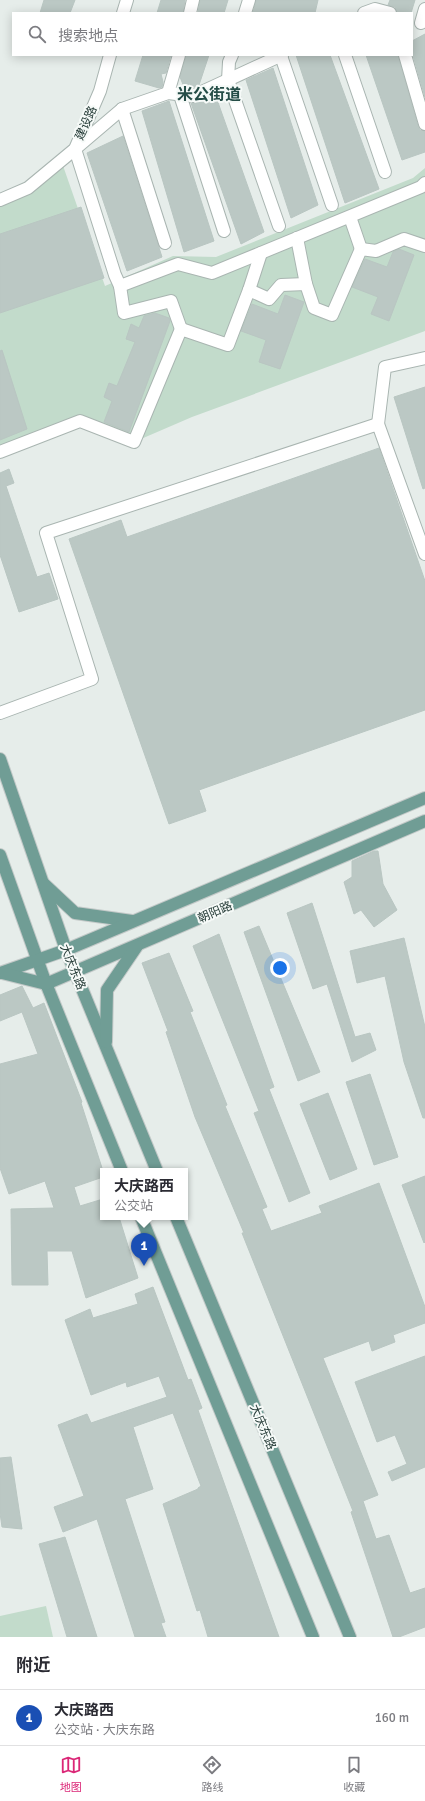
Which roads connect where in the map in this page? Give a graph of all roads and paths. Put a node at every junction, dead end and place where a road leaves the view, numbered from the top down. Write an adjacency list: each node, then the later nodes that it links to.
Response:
1 (127, 0): 5 (street)
2 (193, 0): 6 (street)
3 (249, 0): 7 (street)
4 (425, 9): 10 (street)
5 (123, 12)
6 (190, 12)
7 (245, 12)
8 (367, 12): 9 (street)
9 (386, 12)
10 (419, 22)
11 (110, 56): 22 (street, 建设路)
12 (179, 56): 19 (street)
13 (232, 56): 18 (street)
14 (280, 56): 18 (street)
15 (282, 56): 26 (street)
16 (345, 56): 23 (street)
17 (406, 56): 21 (street)
18 (228, 80): 19 (street); 28 (street)
19 (174, 94): 20 (street); 29 (street)
20 (122, 109): 22 (street); 31 (street)
21 (425, 124)
22 (74, 149): 25 (street, 建设路); 38 (street)
23 (385, 172)
24 (425, 183): 27 (street)
25 (0, 200)
26 (332, 205)
27 (350, 217): 30 (street); 33 (street)
28 (279, 226)
29 (224, 231)
30 (297, 238): 35 (street); 37 (street)
31 (165, 243)
32 (425, 246): 33 (street)
33 (361, 248): 37 (street)
34 (425, 251): 36 (street)
35 (261, 253): 38 (street); 39 (street)
36 (425, 256)
37 (306, 284): 39 (street)
38 (120, 286): 40 (street)
39 (249, 290): 40 (street)
40 (181, 329): 43 (street)
41 (425, 358): 42 (street)
42 (378, 424): 44 (street); 45 (street)
43 (0, 452)
44 (425, 554)
45 (0, 713)
46 (0, 759): 50 (main road, 大庆东路)
47 (425, 798): 51 (main road, 朝阳路)
48 (425, 821): 52 (main road, 朝阳路)
49 (0, 855): 54 (main road)
50 (42, 883): 51 (main road); 53 (main road, 大庆东路)
51 (133, 922): 53 (main road, 朝阳路)
52 (136, 946): 56 (main road, 朝阳路); 58 (main road)
53 (66, 950): 54 (main road, 朝阳路); 56 (main road, 大庆东路)
54 (37, 960): 55 (main road, 朝阳路); 57 (main road)
55 (1, 973): 57 (main road, 朝阳路)
56 (75, 973): 57 (main road, 朝阳路); 58 (main road, 大庆东路)
57 (46, 984): 59 (main road)
58 (106, 1047): 60 (main road, 大庆东路)
59 (121, 1168)
60 (156, 1168)
61 (142, 1220): 63 (main road)
62 (177, 1220): 64 (main road, 大庆东路)
63 (313, 1637)
64 (350, 1637)

